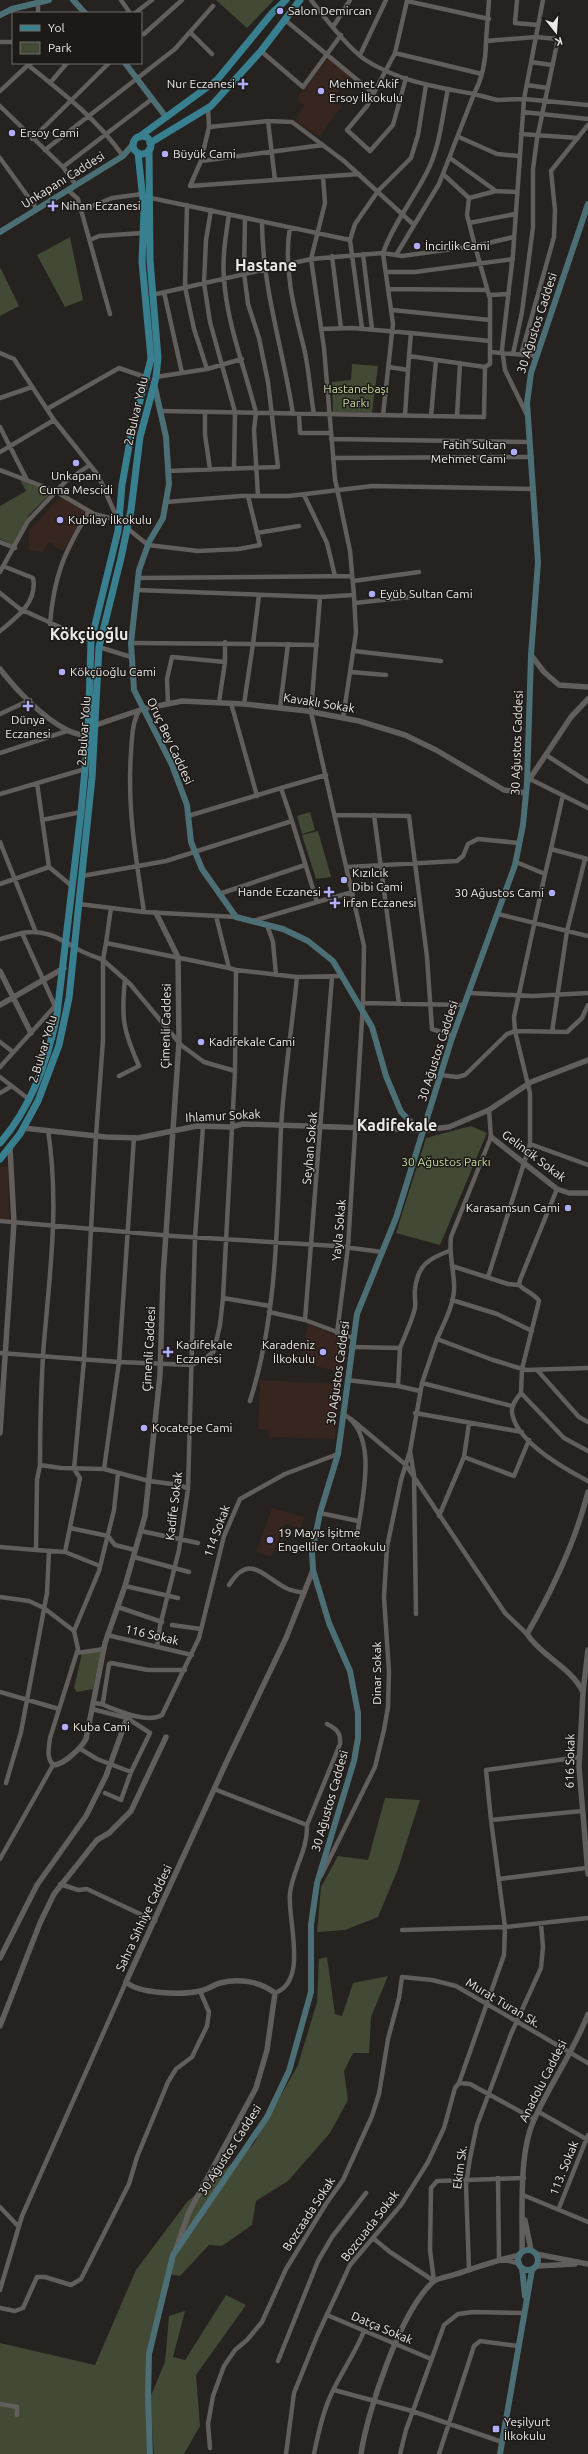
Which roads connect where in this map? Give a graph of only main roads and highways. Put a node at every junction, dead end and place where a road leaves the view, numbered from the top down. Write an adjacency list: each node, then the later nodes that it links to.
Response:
1 (49, 0): 6 (main road)
2 (286, 0): 8 (main road)
3 (300, 0): 10 (main road)
4 (78, 1): 5 (main road)
5 (84, 12)
6 (0, 15)
7 (126, 64): 8 (main road)
8 (166, 118): 9 (main road)
9 (136, 140): 10 (main road); 11 (main road, 2.Bulvar Yolu); 12 (main road, Unkapanı Caddesi)
10 (149, 146): 11 (main road); 15 (main road, 2.Bulvar Yolu)
11 (136, 152): 12 (main road); 16 (main road, 2.Bulvar Yolu)
12 (124, 156): 14 (main road, Unkapanı Caddesi)
13 (588, 204): 18 (main road, 30 Ağustos Caddesi)
14 (1, 230)
15 (155, 380): 17 (main road, 2.Bulvar Yolu); 18 (main road, Oruç Bey Caddesi)
16 (121, 490): 17 (main road); 19 (main road, 2.Bulvar Yolu)
17 (133, 491): 20 (main road, 2.Bulvar Yolu)
18 (424, 1130): 24 (main road, 30 Ağustos Caddesi)
19 (0, 1143)
20 (0, 1159)
21 (521, 2266): 22 (main road); 22 (main road); 23 (main road)
22 (535, 2268): 23 (main road)
23 (526, 2306): 25 (main road)
24 (150, 2454)
25 (500, 2454)

